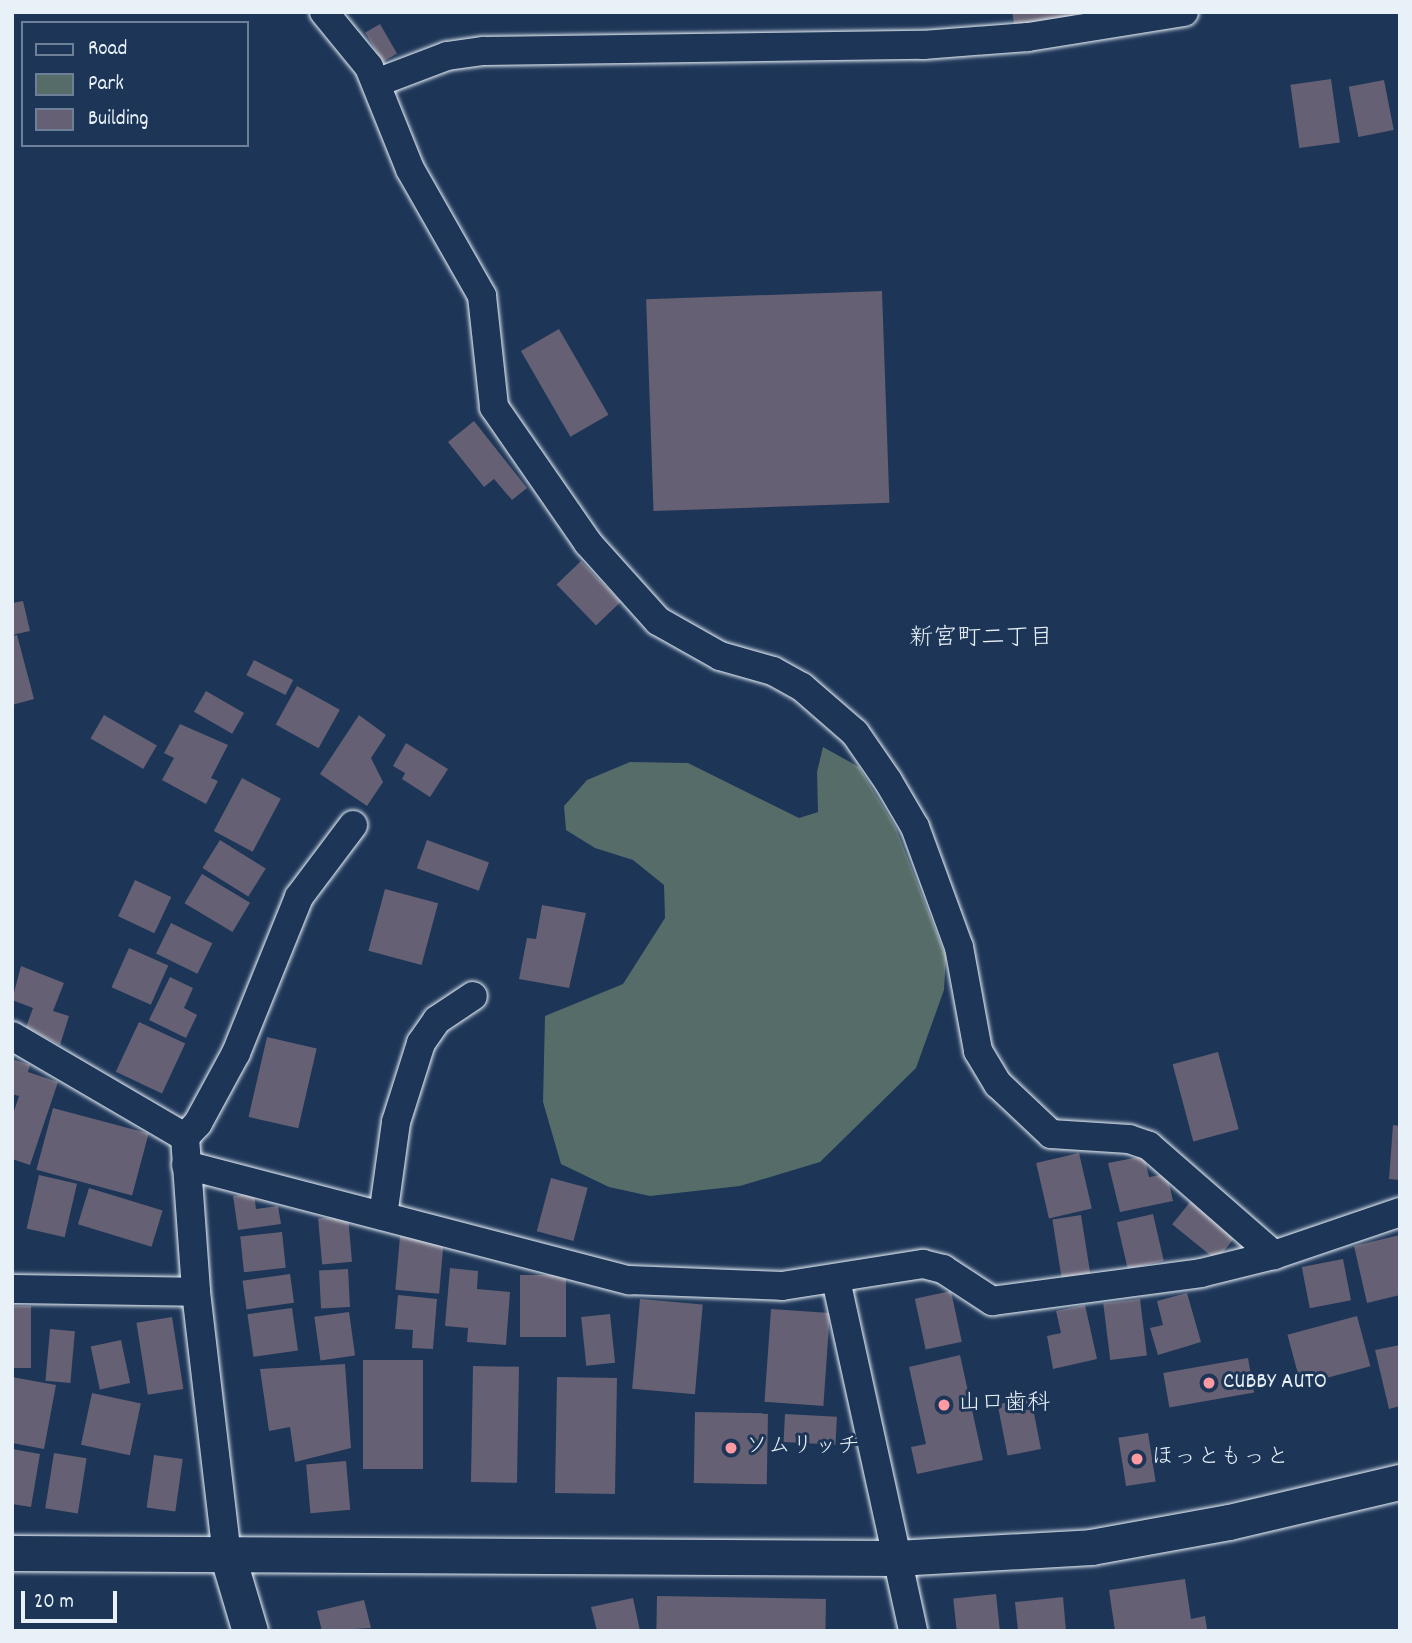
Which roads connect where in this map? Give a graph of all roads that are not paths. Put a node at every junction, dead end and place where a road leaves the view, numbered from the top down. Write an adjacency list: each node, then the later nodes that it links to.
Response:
1 (324, 12): 3 (street)
2 (1184, 12): 3 (street)
3 (376, 83): 11 (street)
4 (353, 825): 7 (street)
5 (473, 996): 10 (street)
6 (12, 1036): 7 (street)
7 (185, 1137): 8 (street)
8 (186, 1165): 10 (street); 14 (street)
9 (1400, 1212): 11 (street)
10 (383, 1216): 12 (street)
11 (1274, 1255): 12 (street)
12 (836, 1280): 18 (street)
13 (12, 1289): 14 (street)
14 (196, 1292): 17 (street)
15 (1400, 1482): 18 (street)
16 (12, 1553): 17 (street)
17 (227, 1554): 18 (street); 19 (street)
18 (897, 1558): 20 (street)
19 (250, 1631)
20 (913, 1631)

